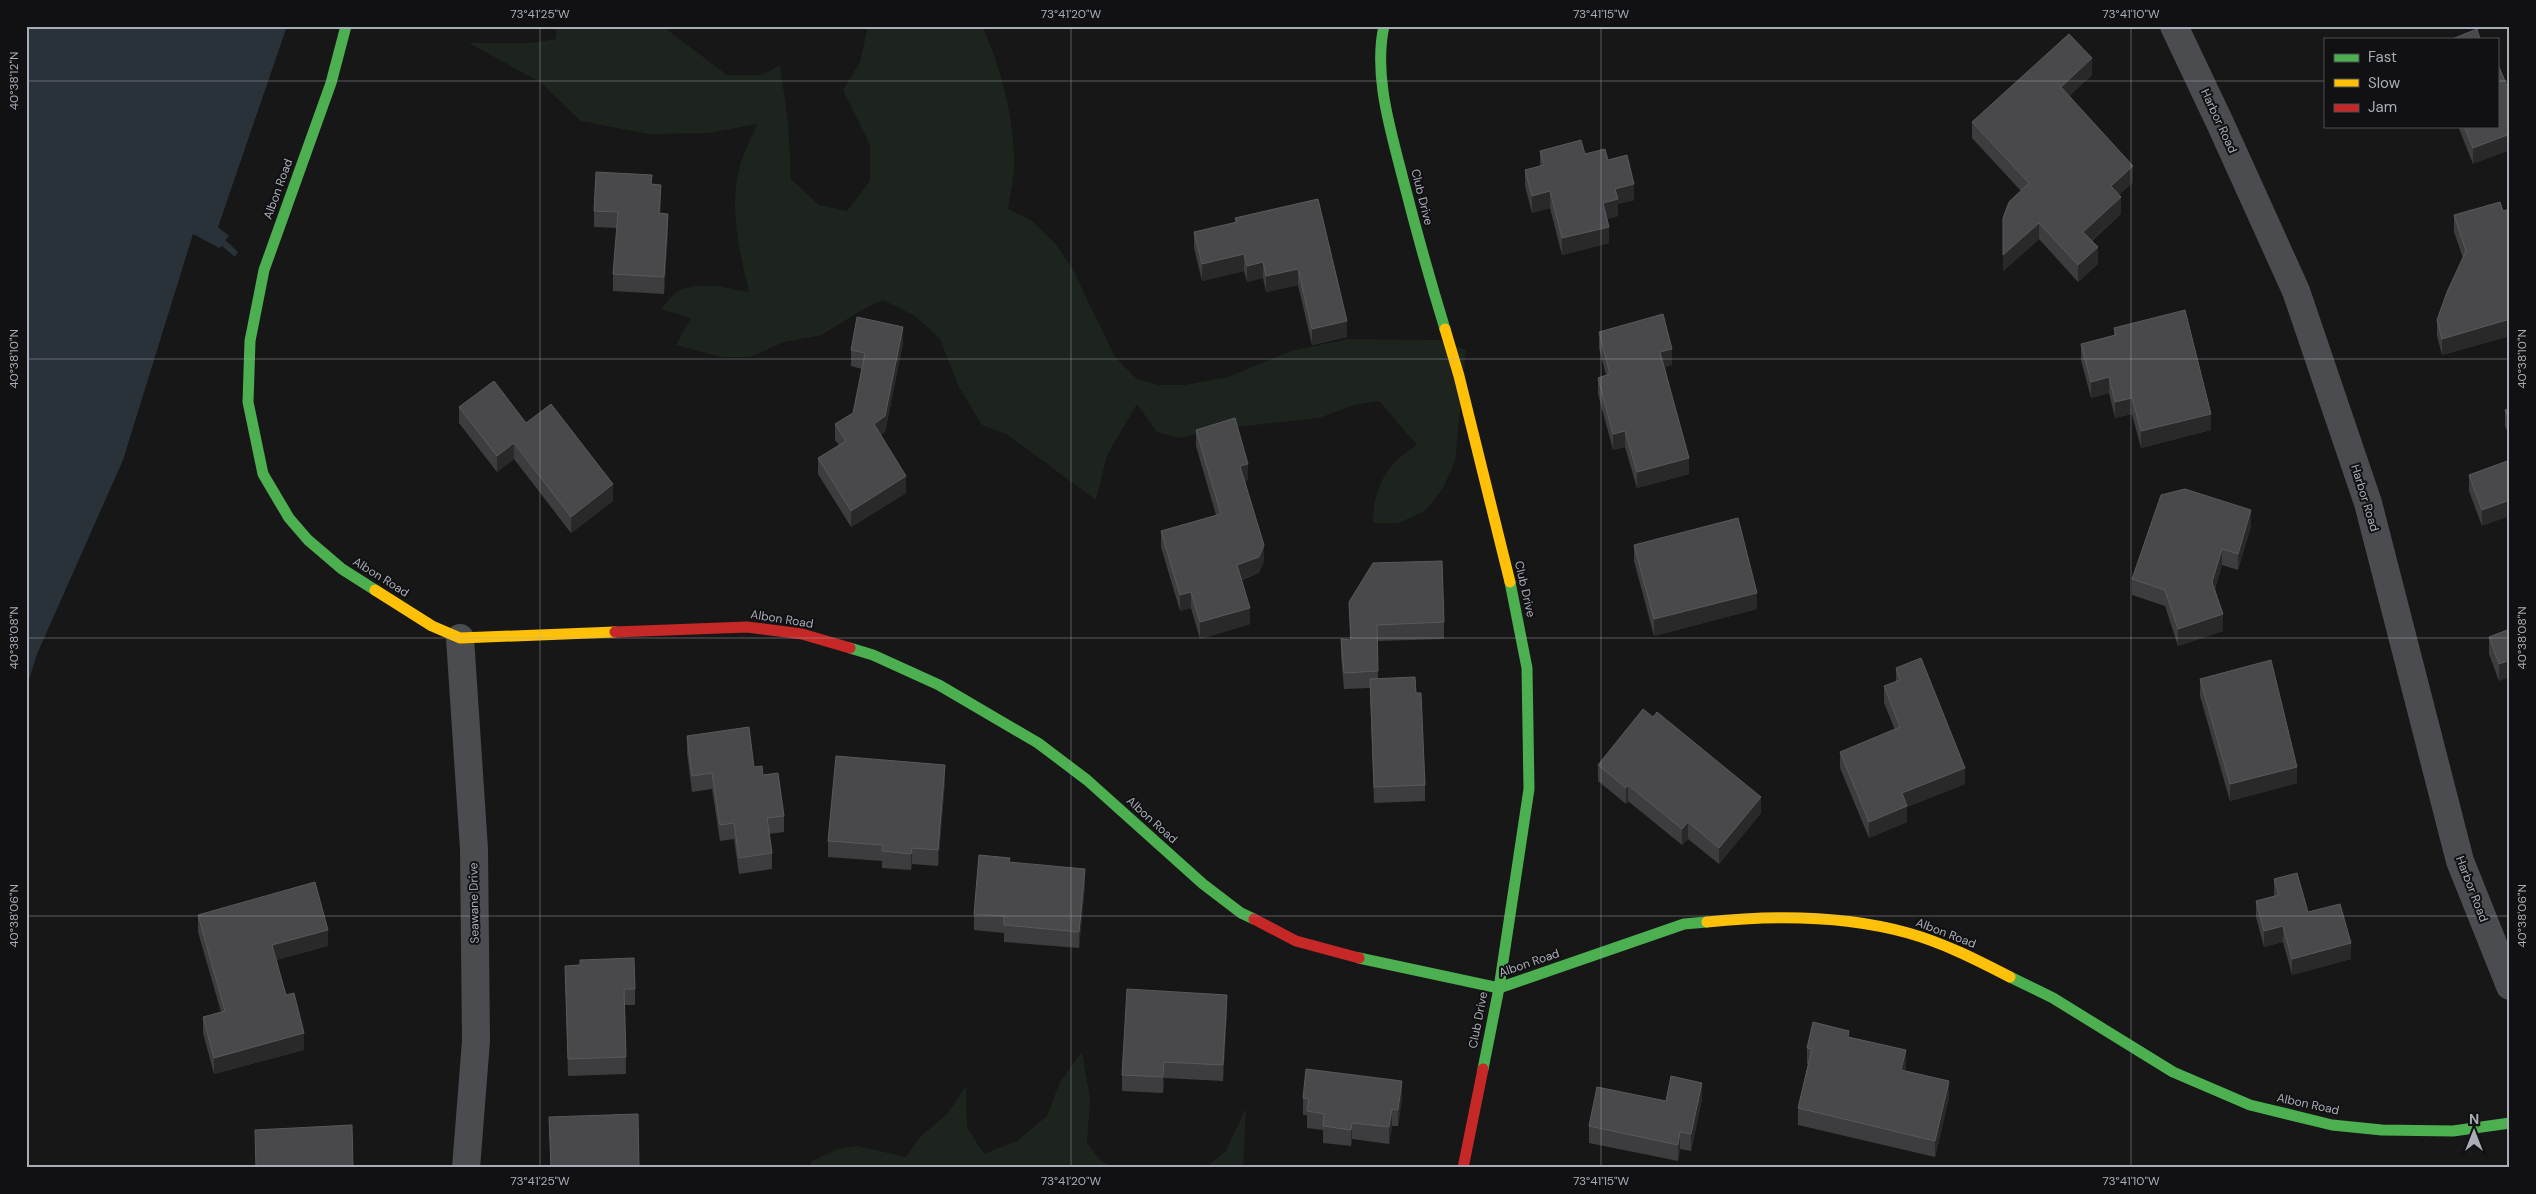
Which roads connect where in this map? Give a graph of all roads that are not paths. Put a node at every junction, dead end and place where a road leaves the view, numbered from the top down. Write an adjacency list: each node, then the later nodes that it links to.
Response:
1 (346, 26): 4 (street, Albon Road)
2 (1384, 26): 6 (street, Club Drive)
3 (2174, 26): 5 (street, Harbor Road)
4 (460, 638): 6 (street, Albon Road); 8 (street, Seawane Drive)
5 (2510, 986)
6 (1499, 988): 7 (street, Albon Road); 9 (street, Club Drive)
7 (2510, 1123)
8 (466, 1168)
9 (1463, 1168)

